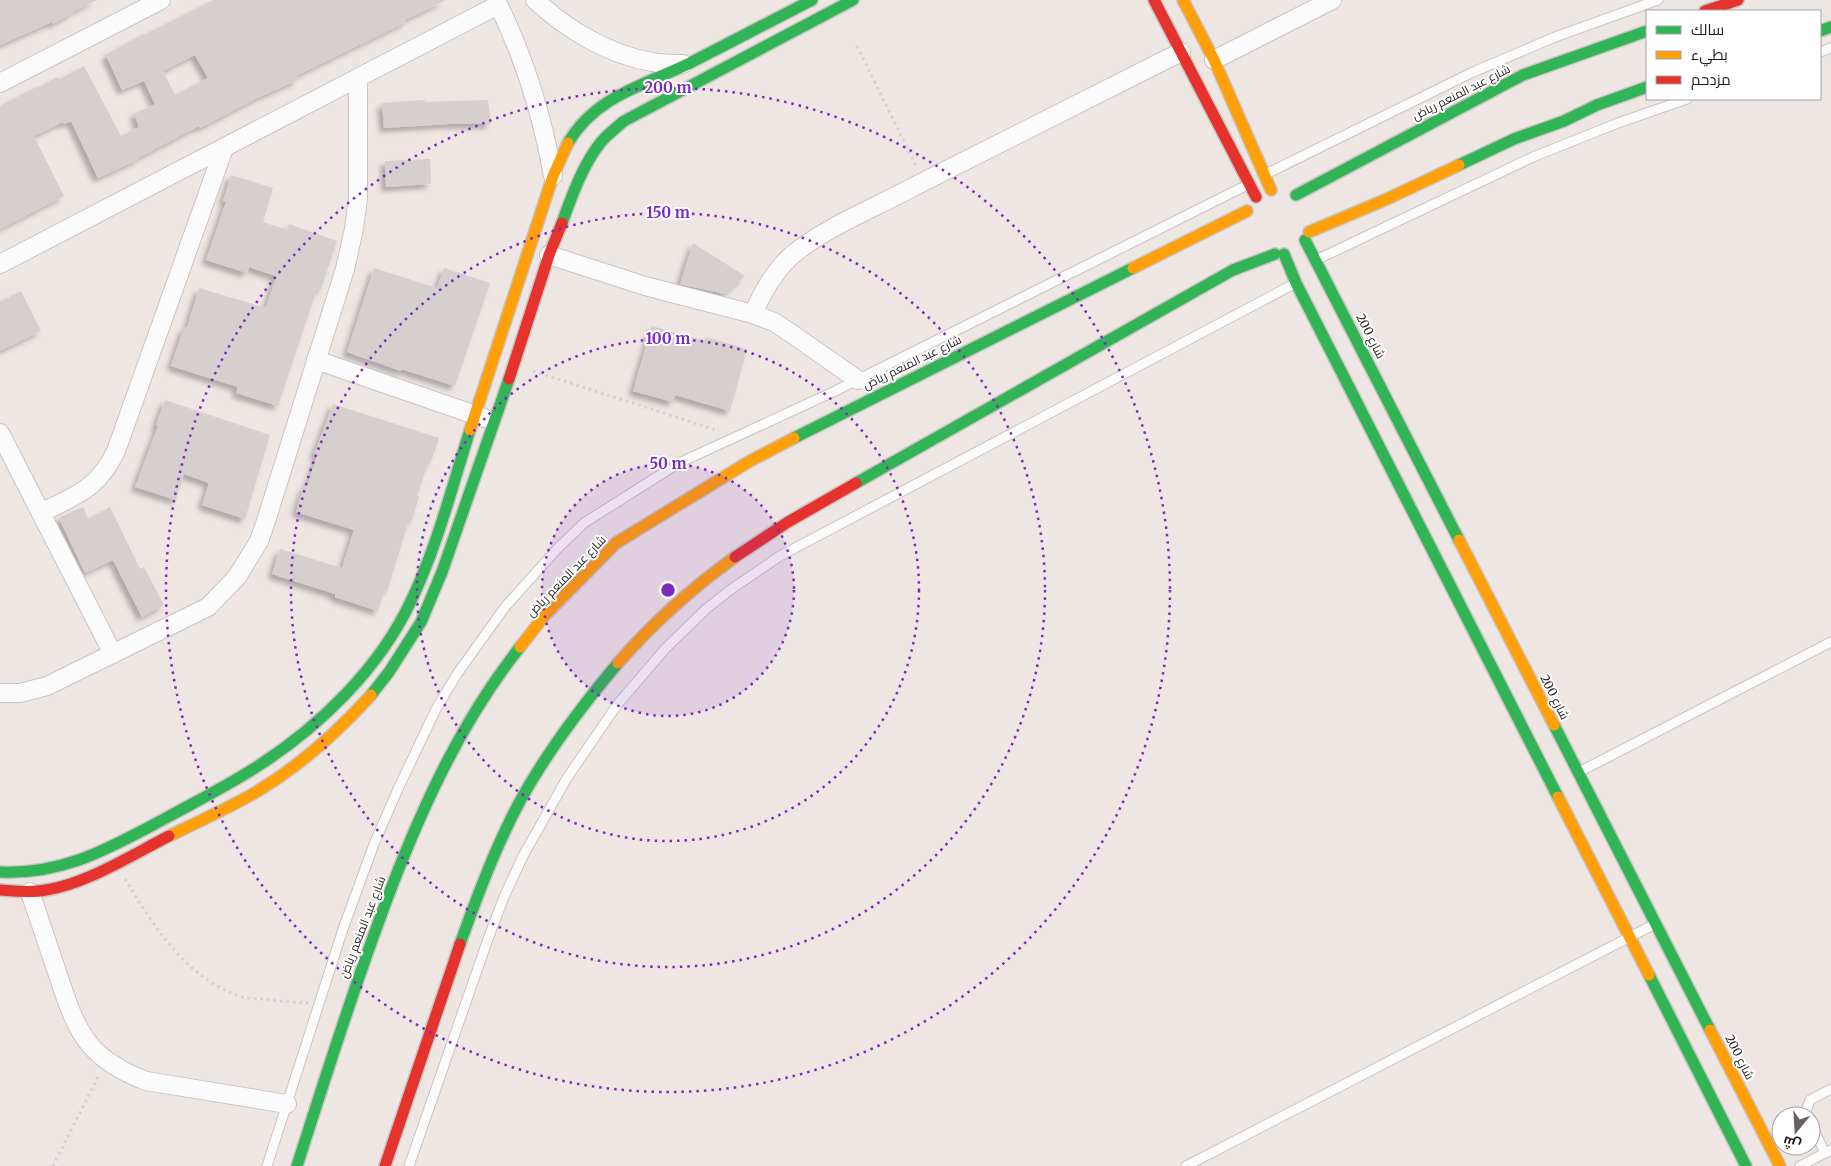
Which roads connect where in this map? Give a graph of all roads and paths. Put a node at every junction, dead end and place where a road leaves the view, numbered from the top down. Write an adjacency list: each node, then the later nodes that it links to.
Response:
1 (161, 0): 19 (street)
2 (535, 0): 16 (street)
3 (812, 0): 16 (street)
4 (853, 0): 18 (street)
5 (1154, 0): 14 (street)
6 (1183, 0): 15 (street)
7 (1332, 0): 15 (street)
8 (1658, 0): 23 (lane)
9 (1738, 0): 11 (street)
10 (497, 3): 17 (street); 24 (street)
11 (1708, 10)
12 (1646, 31): 27 (street, شارع عبد المنعم رياض)
13 (857, 46): 25 (path)
14 (1181, 52): 25 (street); 26 (street)
15 (1214, 60): 23 (street)
16 (686, 64): 18 (street); 24 (street)
17 (358, 78): 22 (street); 39 (street)
18 (696, 82): 34 (street)
19 (0, 83)
20 (1646, 88): 32 (street)
21 (1685, 100): 35 (lane)
22 (224, 148): 36 (street); 46 (street)
23 (1265, 174): 27 (street)
24 (552, 176): 42 (street)
25 (924, 182): 38 (street)
26 (1249, 183): 28 (street); 41 (lane)
27 (1288, 193): 28 (street, شارع عبد المنعم رياض)
28 (1256, 197): 29 (street)
29 (1247, 211): 31 (street); 66 (street, شارع عبد المنعم رياض)
30 (1310, 216): 32 (street)
31 (1246, 228)
32 (1294, 246): 33 (street); 35 (street, شارع 200); 37 (street); 67 (street)
33 (1259, 249)
34 (549, 255): 38 (street); 40 (street)
35 (1316, 260): 50 (street, شارع 200)
36 (0, 264)
37 (1296, 283): 56 (street); 68 (lane)
38 (753, 314): 41 (street)
39 (316, 360): 42 (street); 48 (street)
40 (514, 365): 43 (street); 45 (path)
41 (858, 380): 45 (lane)
42 (475, 415): 43 (street); 52 (street)
43 (494, 422): 51 (street)
44 (0, 433): 46 (street)
45 (737, 436): 57 (lane)
46 (41, 512): 48 (street)
47 (1831, 642): 50 (lane)
48 (113, 654): 49 (street)
49 (0, 693)
50 (1578, 772): 55 (street, شارع 200)
51 (115, 863): 54 (street); 57 (path)
52 (0, 872)
53 (0, 890): 54 (street)
54 (30, 892): 58 (street)
55 (1656, 924): 56 (lane); 71 (street, شارع 200)
56 (1630, 937): 69 (lane); 70 (street)
57 (319, 1004): 60 (lane)
58 (107, 1061): 60 (street); 64 (path)
59 (1831, 1089): 61 (lane)
60 (287, 1104): 65 (lane)
61 (1808, 1106)
62 (1821, 1140): 63 (lane)
63 (1828, 1152): 72 (lane)
64 (53, 1166)
65 (267, 1166)
66 (297, 1166)
67 (384, 1166)
68 (409, 1166)
69 (1186, 1166)
70 (1746, 1166)
71 (1780, 1166)
72 (1800, 1166)

